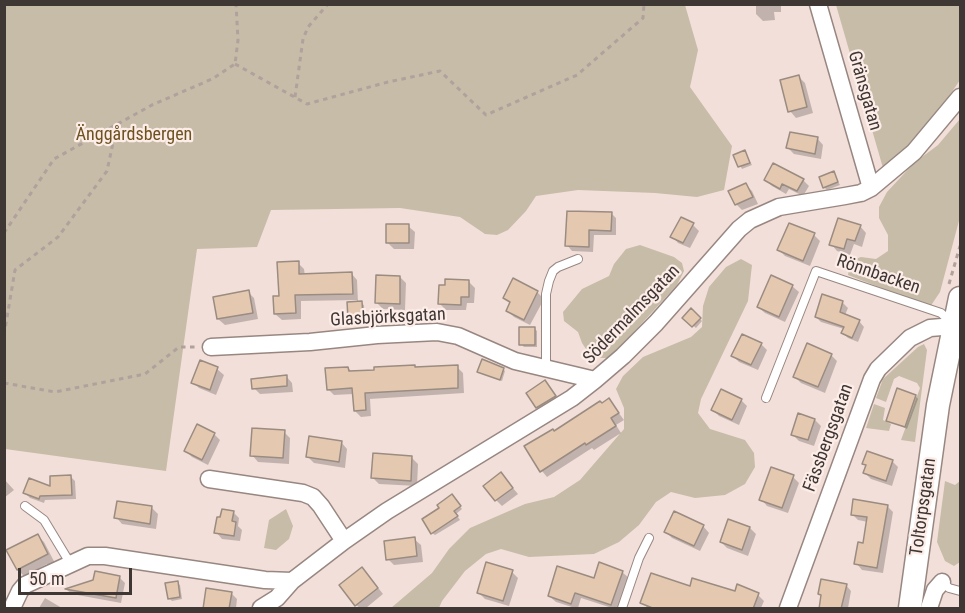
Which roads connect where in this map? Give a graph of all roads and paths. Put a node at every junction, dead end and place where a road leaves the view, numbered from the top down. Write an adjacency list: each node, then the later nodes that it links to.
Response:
1 (236, 4): 5 (path)
2 (328, 4): 7 (path)
3 (644, 4): 7 (path)
4 (818, 4): 9 (street, Gränsgatan)
5 (235, 64): 7 (path); 8 (path)
6 (960, 97): 9 (street, Södermalmsgatan)
7 (295, 98)
8 (108, 129): 10 (path); 14 (path)
9 (871, 188): 17 (street, Södermalmsgatan)
10 (4, 233)
11 (578, 260): 16 (lane)
12 (960, 298): 13 (street, Toltorpsgatan)
13 (954, 326): 19 (lane, Rönnbacken); 32 (street, Fässbergsgatan); 33 (street, Toltorpsgatan)
14 (4, 335)
15 (211, 347): 16 (street, Glasbjörksgatan); 18 (path)
16 (546, 367): 17 (street, Glasbjörksgatan)
17 (595, 380): 23 (street, Södermalmsgatan)
18 (4, 383)
19 (766, 398)
20 (209, 479): 23 (street)
21 (26, 506): 24 (lane)
22 (649, 538): 31 (lane)
23 (344, 541): 25 (street, Södermalmsgatan)
24 (70, 563): 25 (street); 27 (street)
25 (292, 581): 30 (street, Södermalmsgatan)
26 (942, 582): 28 (lane); 34 (street)
27 (12, 587): 29 (street)
28 (960, 591)
29 (12, 609)
30 (261, 609)
31 (622, 609)
32 (788, 609)
33 (910, 609)
34 (929, 609)

